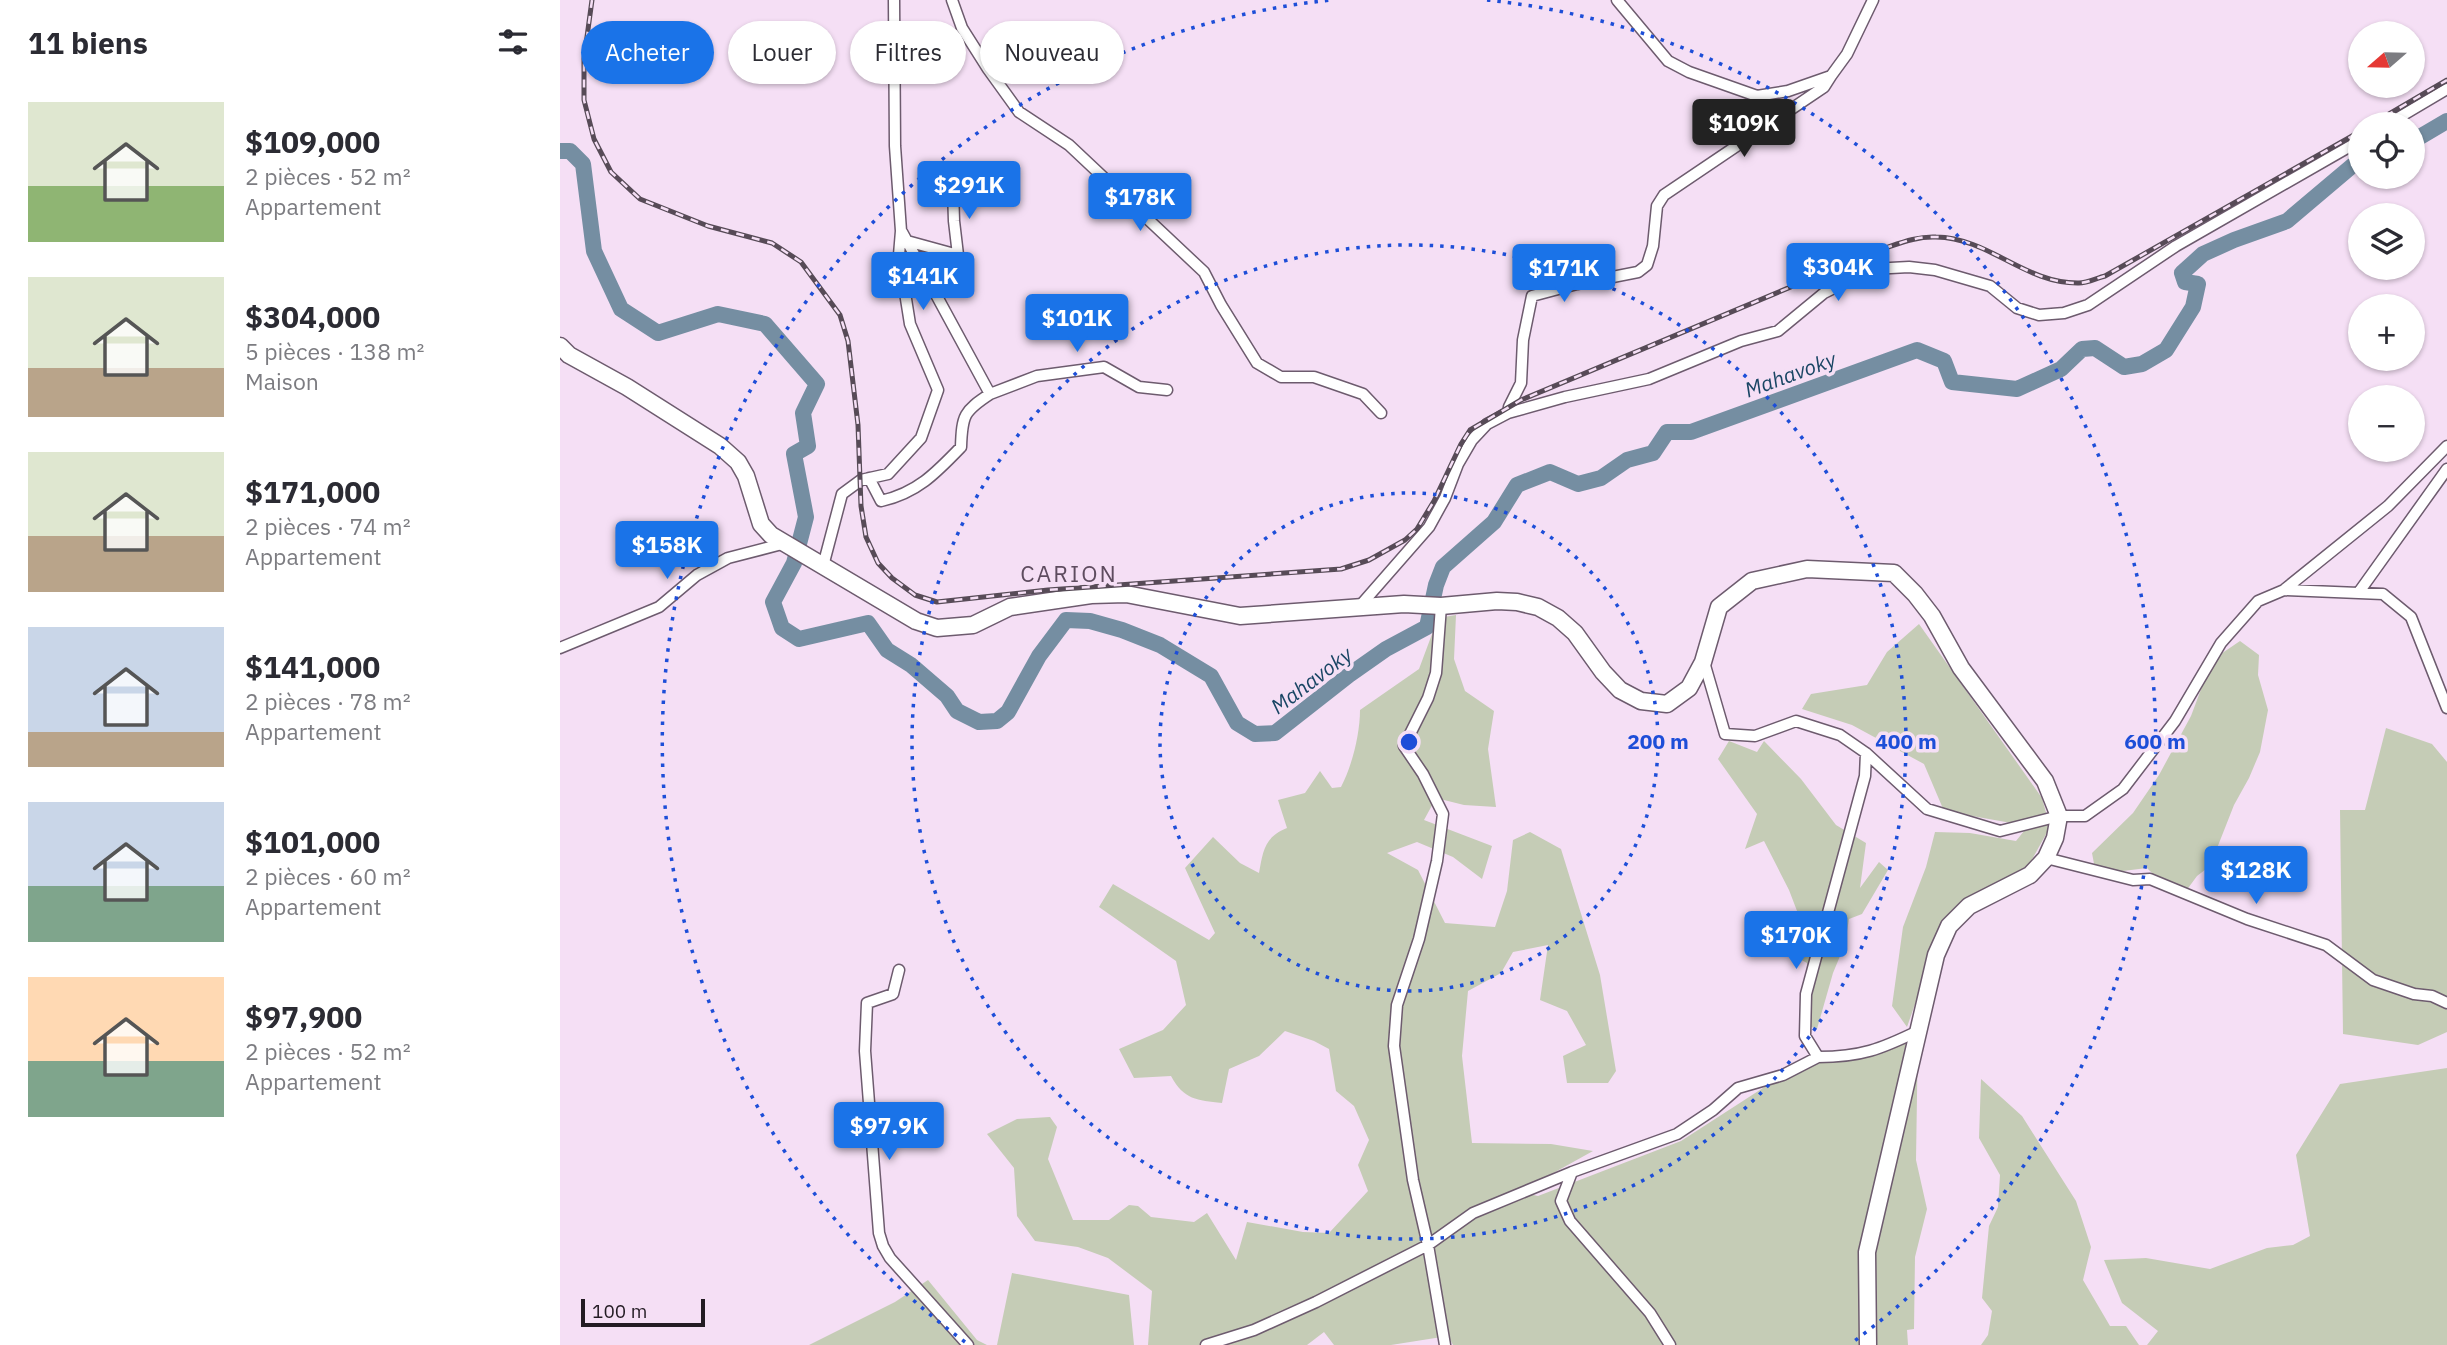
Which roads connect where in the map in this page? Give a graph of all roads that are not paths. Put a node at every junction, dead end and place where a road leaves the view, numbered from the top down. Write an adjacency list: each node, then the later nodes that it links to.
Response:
1 (894, 0): 10 (street)
2 (952, 0): 15 (street)
3 (1618, 0): 5 (street)
4 (1873, 0): 5 (street)
5 (1831, 76): 16 (street)
6 (2447, 89): 7 (street)
7 (2408, 112)
8 (2348, 147): 16 (street)
9 (953, 189): 11 (street)
10 (901, 231): 11 (street); 19 (street)
11 (907, 241): 14 (street)
12 (560, 346): 20 (main road)
13 (1167, 390): 14 (street)
14 (990, 394): 19 (street)
15 (1381, 413)
16 (1508, 413): 25 (street)
17 (2447, 446): 22 (street)
18 (2447, 469): 23 (street)
19 (869, 478): 21 (street)
20 (782, 544): 21 (main road); 26 (street)
21 (817, 563): 25 (main road)
22 (2284, 590): 23 (street); 30 (street)
23 (2358, 592): 28 (street)
24 (1441, 607): 25 (main road); 27 (main road); 39 (street)
25 (1358, 608)
26 (560, 648)
27 (1703, 662): 29 (street); 30 (main road)
28 (2447, 708)
29 (1866, 752): 30 (street); 37 (street)
30 (2059, 816): 31 (main road)
31 (2046, 859): 34 (street); 36 (main road)
32 (898, 970): 40 (street)
33 (2447, 991): 34 (street)
34 (2432, 996): 35 (street)
35 (2447, 1003)
36 (1918, 1031): 37 (street); 44 (main road)
37 (1818, 1057): 38 (street)
38 (1572, 1172): 39 (street); 43 (street)
39 (1428, 1245): 41 (street); 42 (street)
40 (968, 1345)
41 (1206, 1345)
42 (1445, 1345)
43 (1670, 1345)
44 (1868, 1345)

